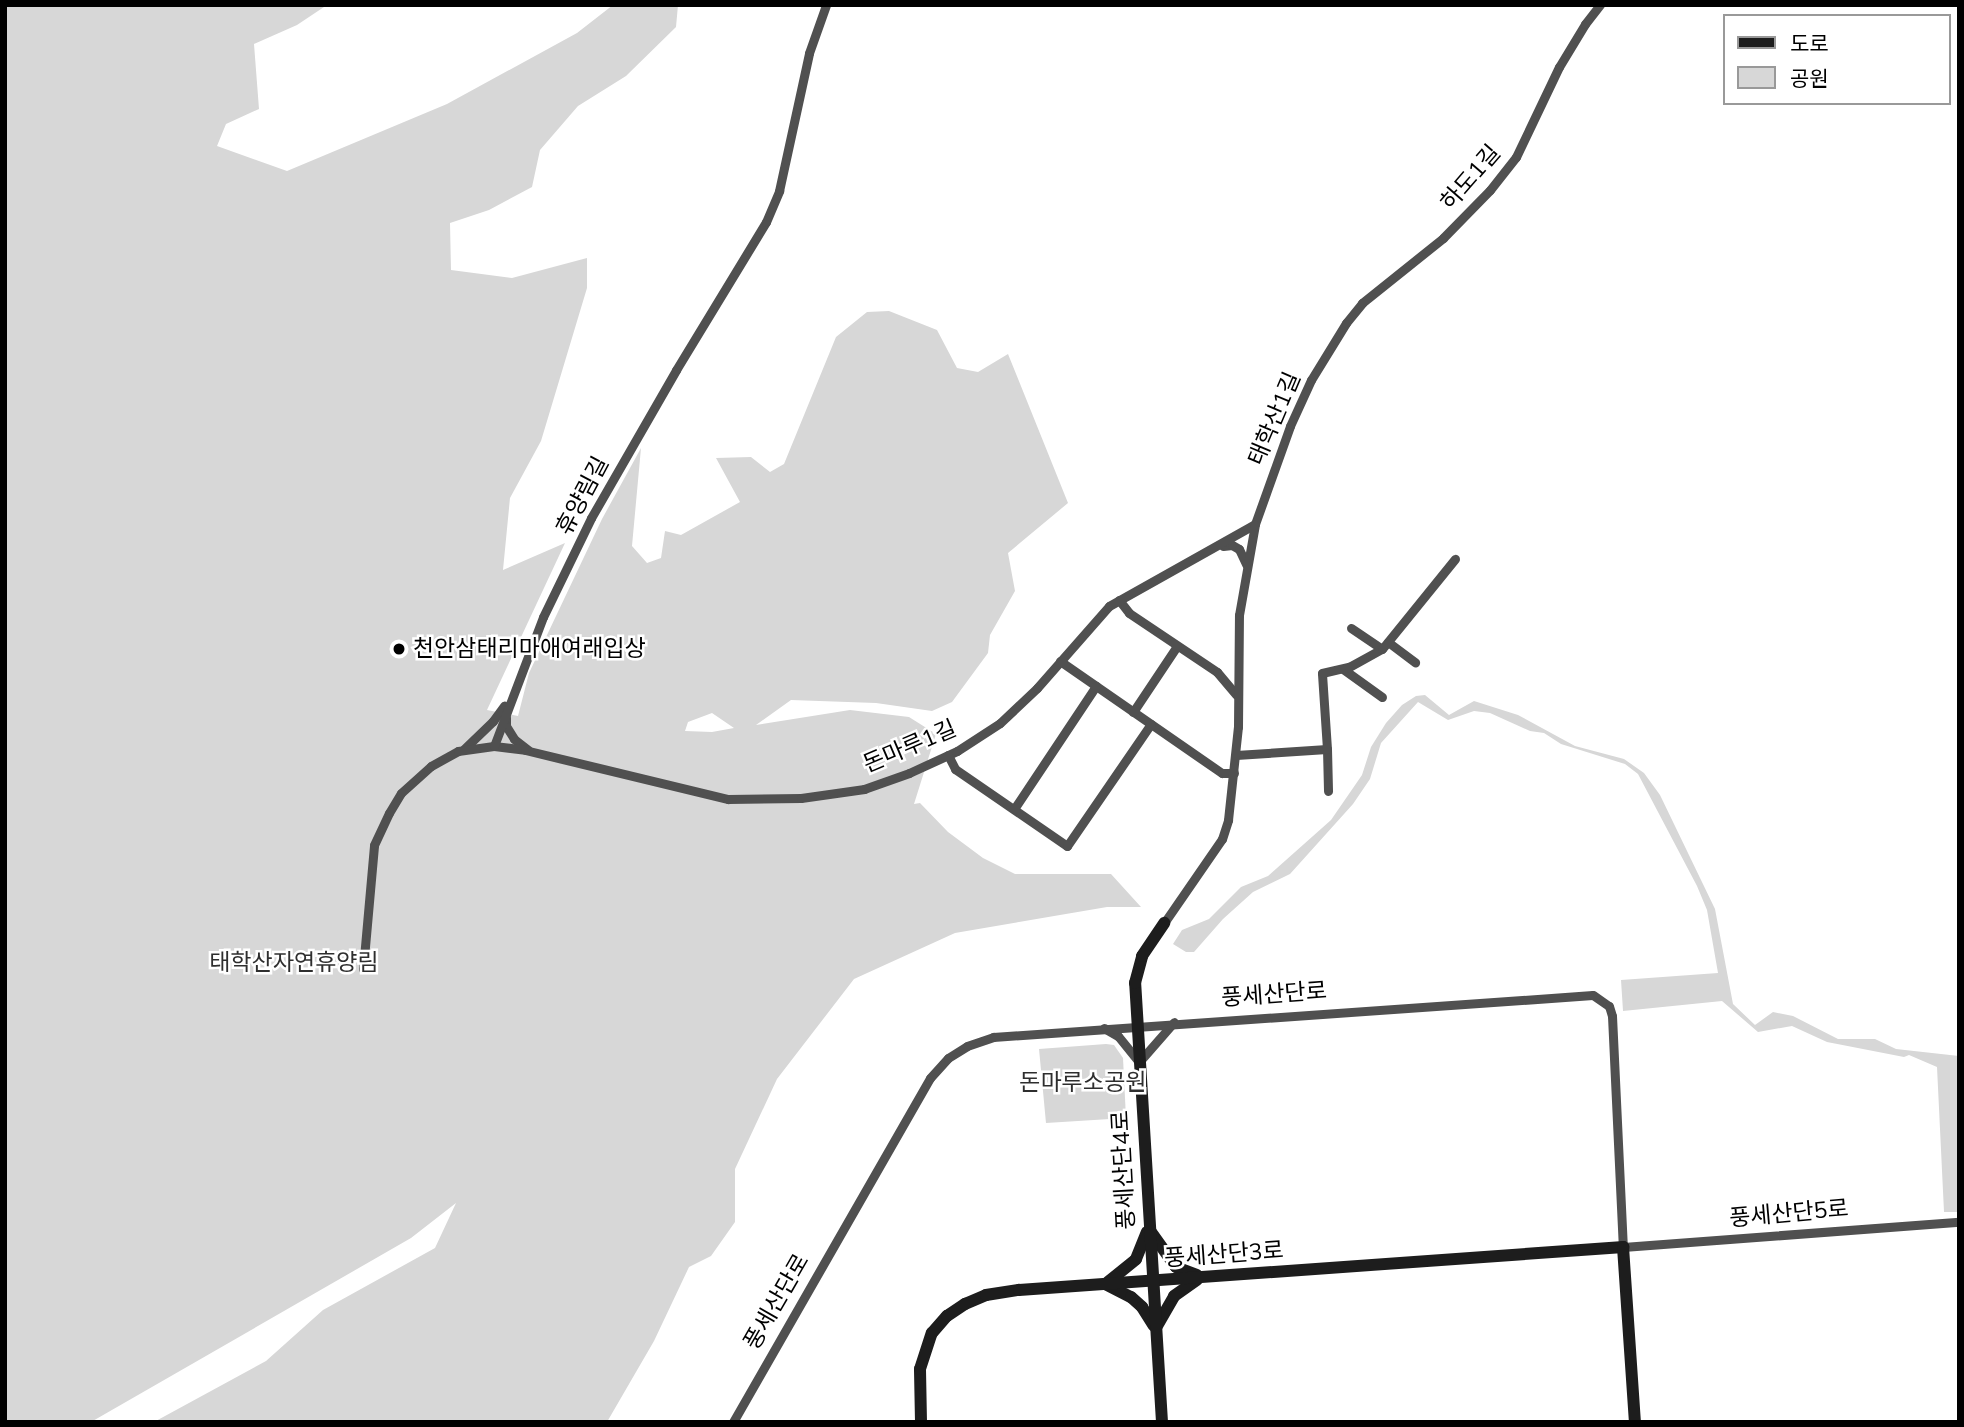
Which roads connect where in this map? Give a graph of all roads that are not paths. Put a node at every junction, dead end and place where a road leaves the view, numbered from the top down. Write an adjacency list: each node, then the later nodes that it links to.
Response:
1 (826, 5): 18 (street, 휴양림길)
2 (1601, 5): 3 (street, 하도1길)
3 (1332, 346): 4 (street, 태학산1길)
4 (1255, 524): 5 (street, 돈마루1길); 7 (street)
5 (1217, 547): 7 (street); 8 (street, 돈마루1길)
6 (1455, 559): 10 (street)
7 (1247, 568): 12 (street)
8 (1119, 600): 11 (street); 13 (street, 돈마루1길)
9 (1351, 628): 10 (street)
10 (1385, 645): 14 (street); 15 (street)
11 (1177, 646): 16 (street); 22 (street)
12 (1237, 657): 16 (street); 19 (street)
13 (1060, 661): 17 (street); 28 (street, 돈마루1길)
14 (1415, 662)
15 (1343, 669): 20 (street); 25 (street)
16 (1217, 672): 19 (street)
17 (1096, 686): 22 (street); 32 (street)
18 (512, 692): 21 (street, 휴양림길); 26 (street)
19 (1237, 697): 29 (street)
20 (1382, 697)
21 (506, 708): 24 (street, 휴양림길); 27 (street)
22 (1133, 712): 23 (street)
23 (1151, 724): 30 (street); 32 (street)
24 (494, 746): 26 (street); 27 (street, 돈마루1길)
25 (1327, 749): 29 (street); 31 (street)
26 (463, 751): 34 (street)
27 (530, 751): 28 (street, 돈마루1길)
28 (948, 755): 32 (street)
29 (1236, 755): 30 (street)
30 (1234, 773): 33 (street)
31 (1328, 791)
32 (1014, 809)
33 (1164, 923): 36 (street, 풍세산단4로)
34 (363, 969)
35 (1174, 1023): 36 (street, 풍세산단로); 38 (street); 41 (street, 풍세산단로)
36 (1136, 1025): 37 (street, 풍세산단로); 38 (street, 풍세산단4로)
37 (1102, 1027): 38 (street); 46 (street, 풍세산단로)
38 (1139, 1062): 40 (street, 풍세산단4로)
39 (1959, 1223): 41 (street, 풍세산단5로)
40 (1149, 1229): 42 (street); 43 (street, 풍세산단4로); 44 (street)
41 (1623, 1247): 42 (street, 풍세산단3로); 49 (street, 풍세산단로)
42 (1203, 1277): 43 (street, 풍세산단3로); 45 (street)
43 (1152, 1281): 44 (street, 풍세산단3로); 45 (street, 풍세산단4로)
44 (1105, 1284): 45 (street); 47 (street, 풍세산단3로)
45 (1156, 1328): 48 (street, 풍세산단4로)
46 (733, 1422)
47 (921, 1422)
48 (1162, 1422)
49 (1635, 1422)

